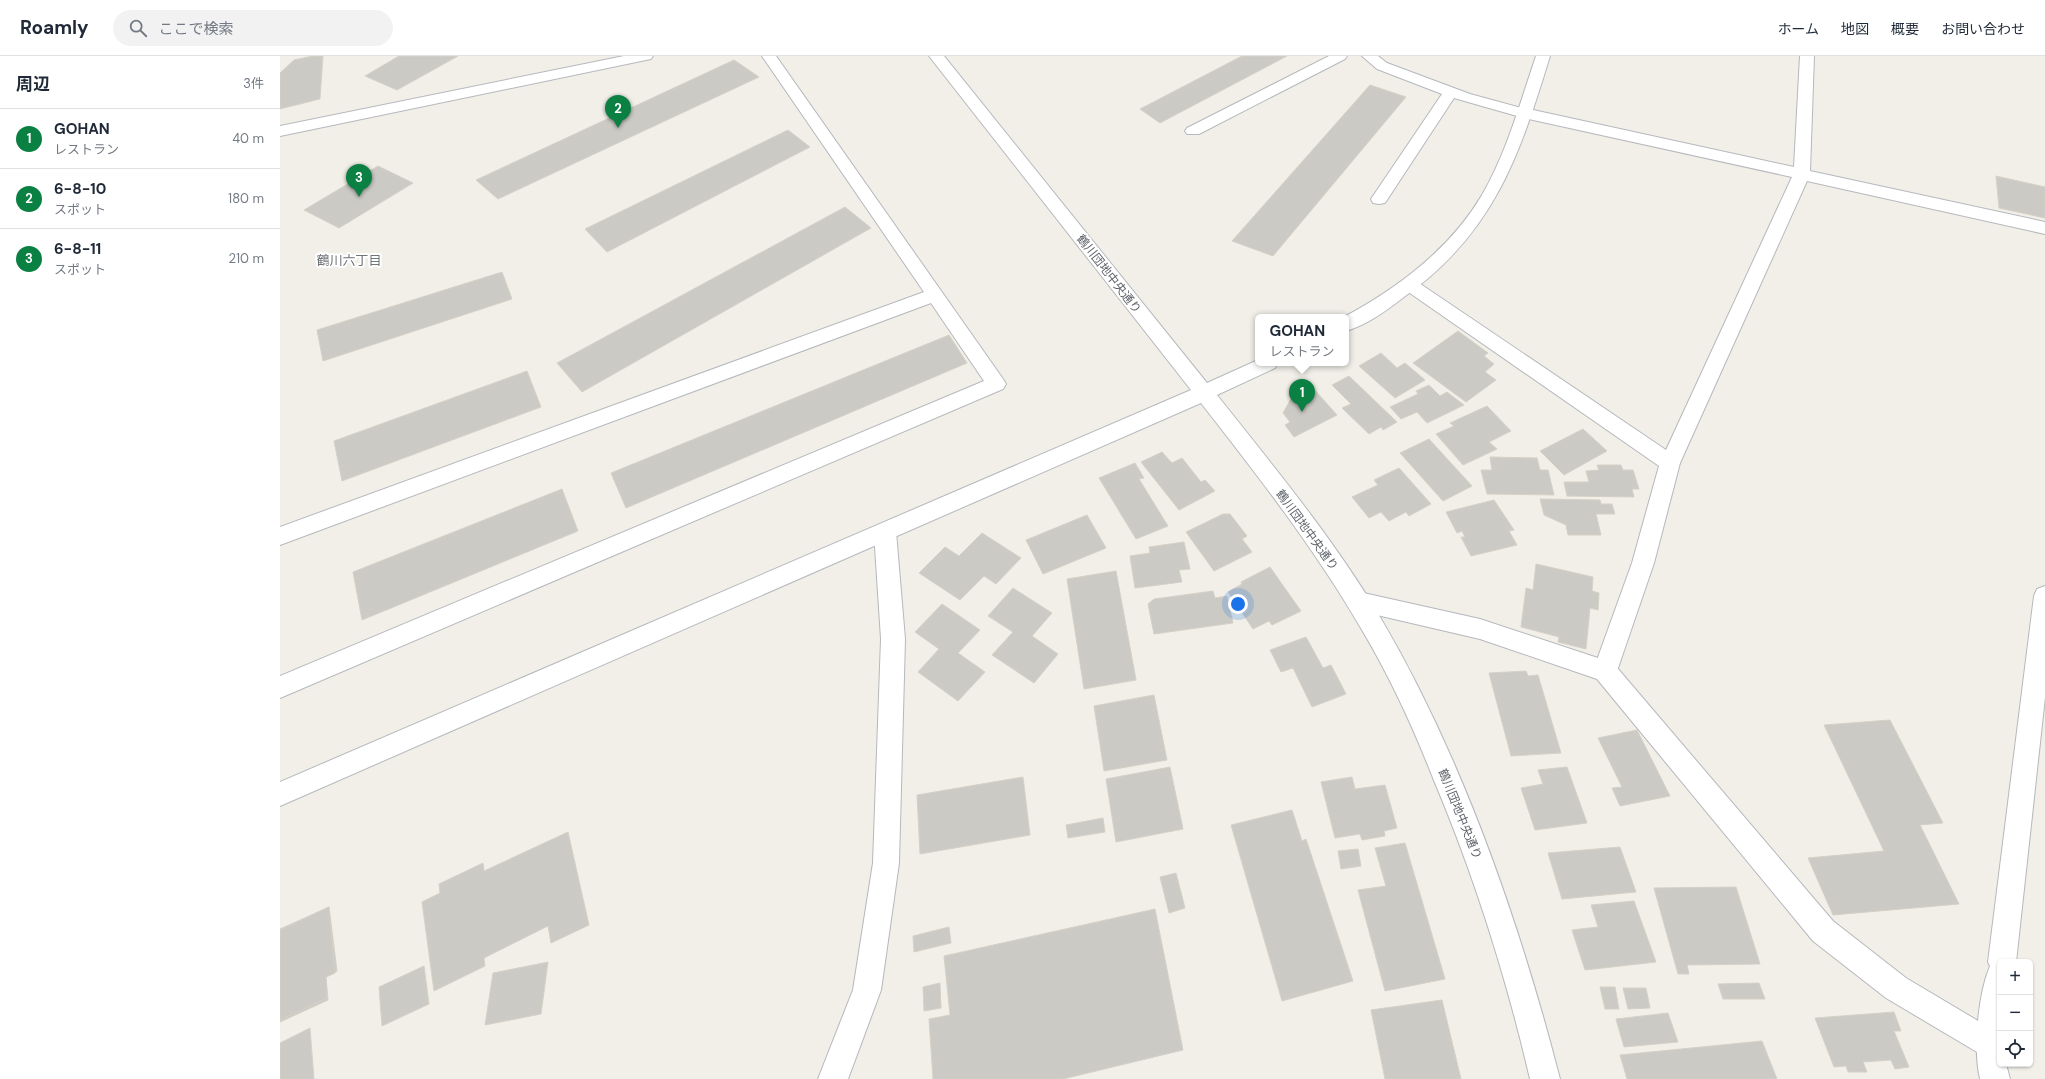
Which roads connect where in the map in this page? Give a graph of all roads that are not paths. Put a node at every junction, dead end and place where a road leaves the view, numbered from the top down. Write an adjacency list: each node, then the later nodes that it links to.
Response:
1 (646, 56): 10 (street)
2 (769, 56): 16 (street)
3 (936, 56): 19 (street, 鶴川団地中央通り)
4 (1340, 56): 11 (street)
5 (1368, 56): 8 (street)
6 (1543, 56): 9 (street)
7 (1807, 56): 12 (street)
8 (1451, 92): 9 (street); 13 (street)
9 (1524, 113): 12 (street); 15 (street)
10 (280, 131)
11 (1193, 131)
12 (1802, 174): 14 (street); 20 (street)
13 (1379, 199)
14 (2045, 228)
15 (1410, 285): 17 (street); 20 (street)
16 (935, 295): 22 (street); 26 (street)
17 (1349, 322)
18 (1262, 366): 19 (street)
19 (1204, 393): 21 (street); 24 (street, 鶴川団地中央通り)
20 (1670, 463): 25 (street)
21 (885, 532): 28 (street); 32 (street)
22 (280, 536)
23 (2045, 596): 27 (street)
24 (1359, 602): 25 (street); 33 (street, 鶴川団地中央通り)
25 (1605, 671): 31 (street)
26 (280, 688)
27 (2037, 733): 29 (street)
28 (280, 794)
29 (2002, 959)
30 (1998, 995): 31 (street)
31 (1992, 1045): 34 (street)
32 (832, 1079)
33 (1545, 1079)
34 (1995, 1079)

